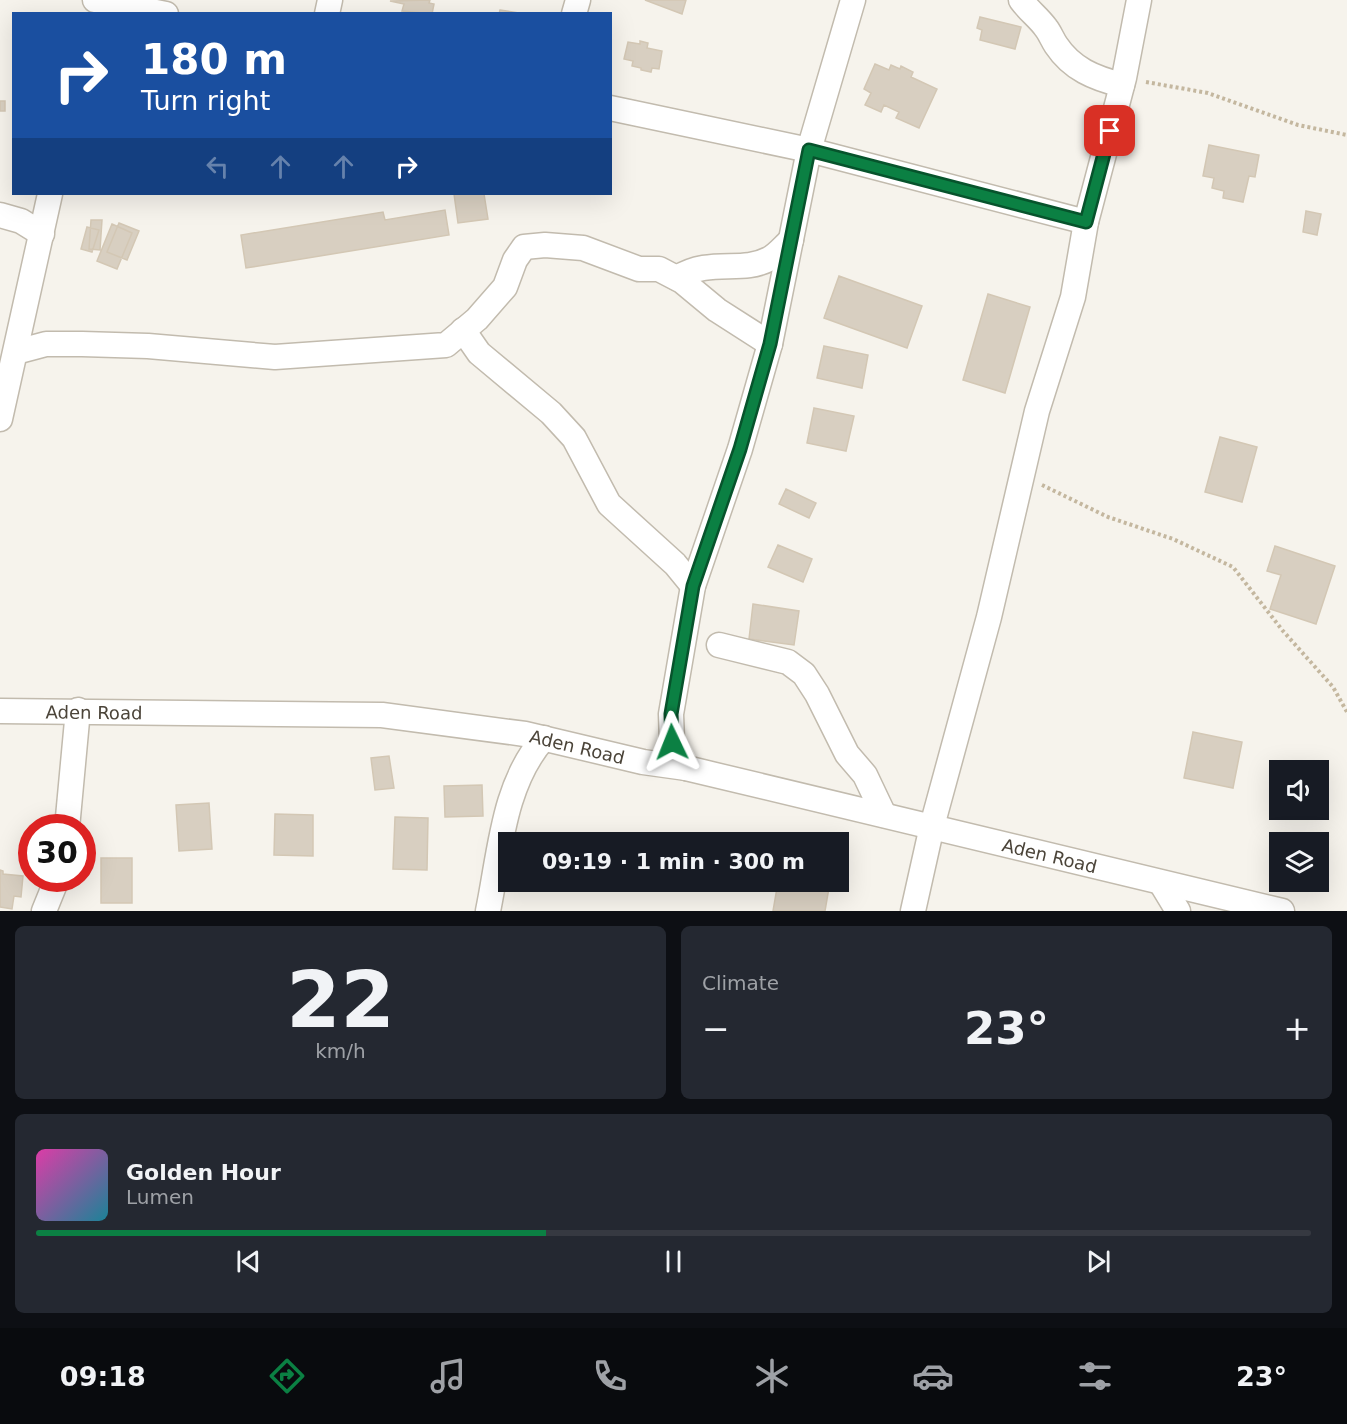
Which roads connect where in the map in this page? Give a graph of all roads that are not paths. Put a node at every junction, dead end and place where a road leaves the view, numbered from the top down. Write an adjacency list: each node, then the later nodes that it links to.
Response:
1 (94, 0): 5 (street)
2 (853, 0): 8 (street)
3 (1022, 0): 6 (street)
4 (1139, 0): 6 (street)
5 (156, 12)
6 (1123, 81): 11 (street)
7 (612, 108): 8 (street)
8 (809, 150): 11 (street); 13 (street)
9 (50, 195): 12 (street)
10 (0, 215): 12 (street)
11 (1086, 222): 27 (street)
12 (42, 234): 17 (street)
13 (791, 240): 14 (street); 16 (street)
14 (677, 278): 15 (street); 16 (street)
15 (464, 330): 17 (street); 19 (street)
16 (770, 344): 19 (street)
17 (16, 352): 18 (street)
18 (0, 419)
19 (693, 586): 24 (street)
20 (719, 645): 26 (street)
21 (78, 710): 22 (street, Aden Road); 23 (street, Aden Road); 25 (street)
22 (0, 711)
23 (543, 738): 24 (street, Aden Road); 31 (street)
24 (686, 768): 26 (street, Aden Road)
25 (69, 814)
26 (884, 815): 27 (street, Aden Road)
27 (932, 826): 28 (street, Aden Road); 32 (street)
28 (1161, 883): 33 (street); 34 (street, Aden Road)
29 (52, 892): 30 (street)
30 (44, 911)
31 (488, 911)
32 (913, 911)
33 (1178, 911)
34 (1282, 911)

